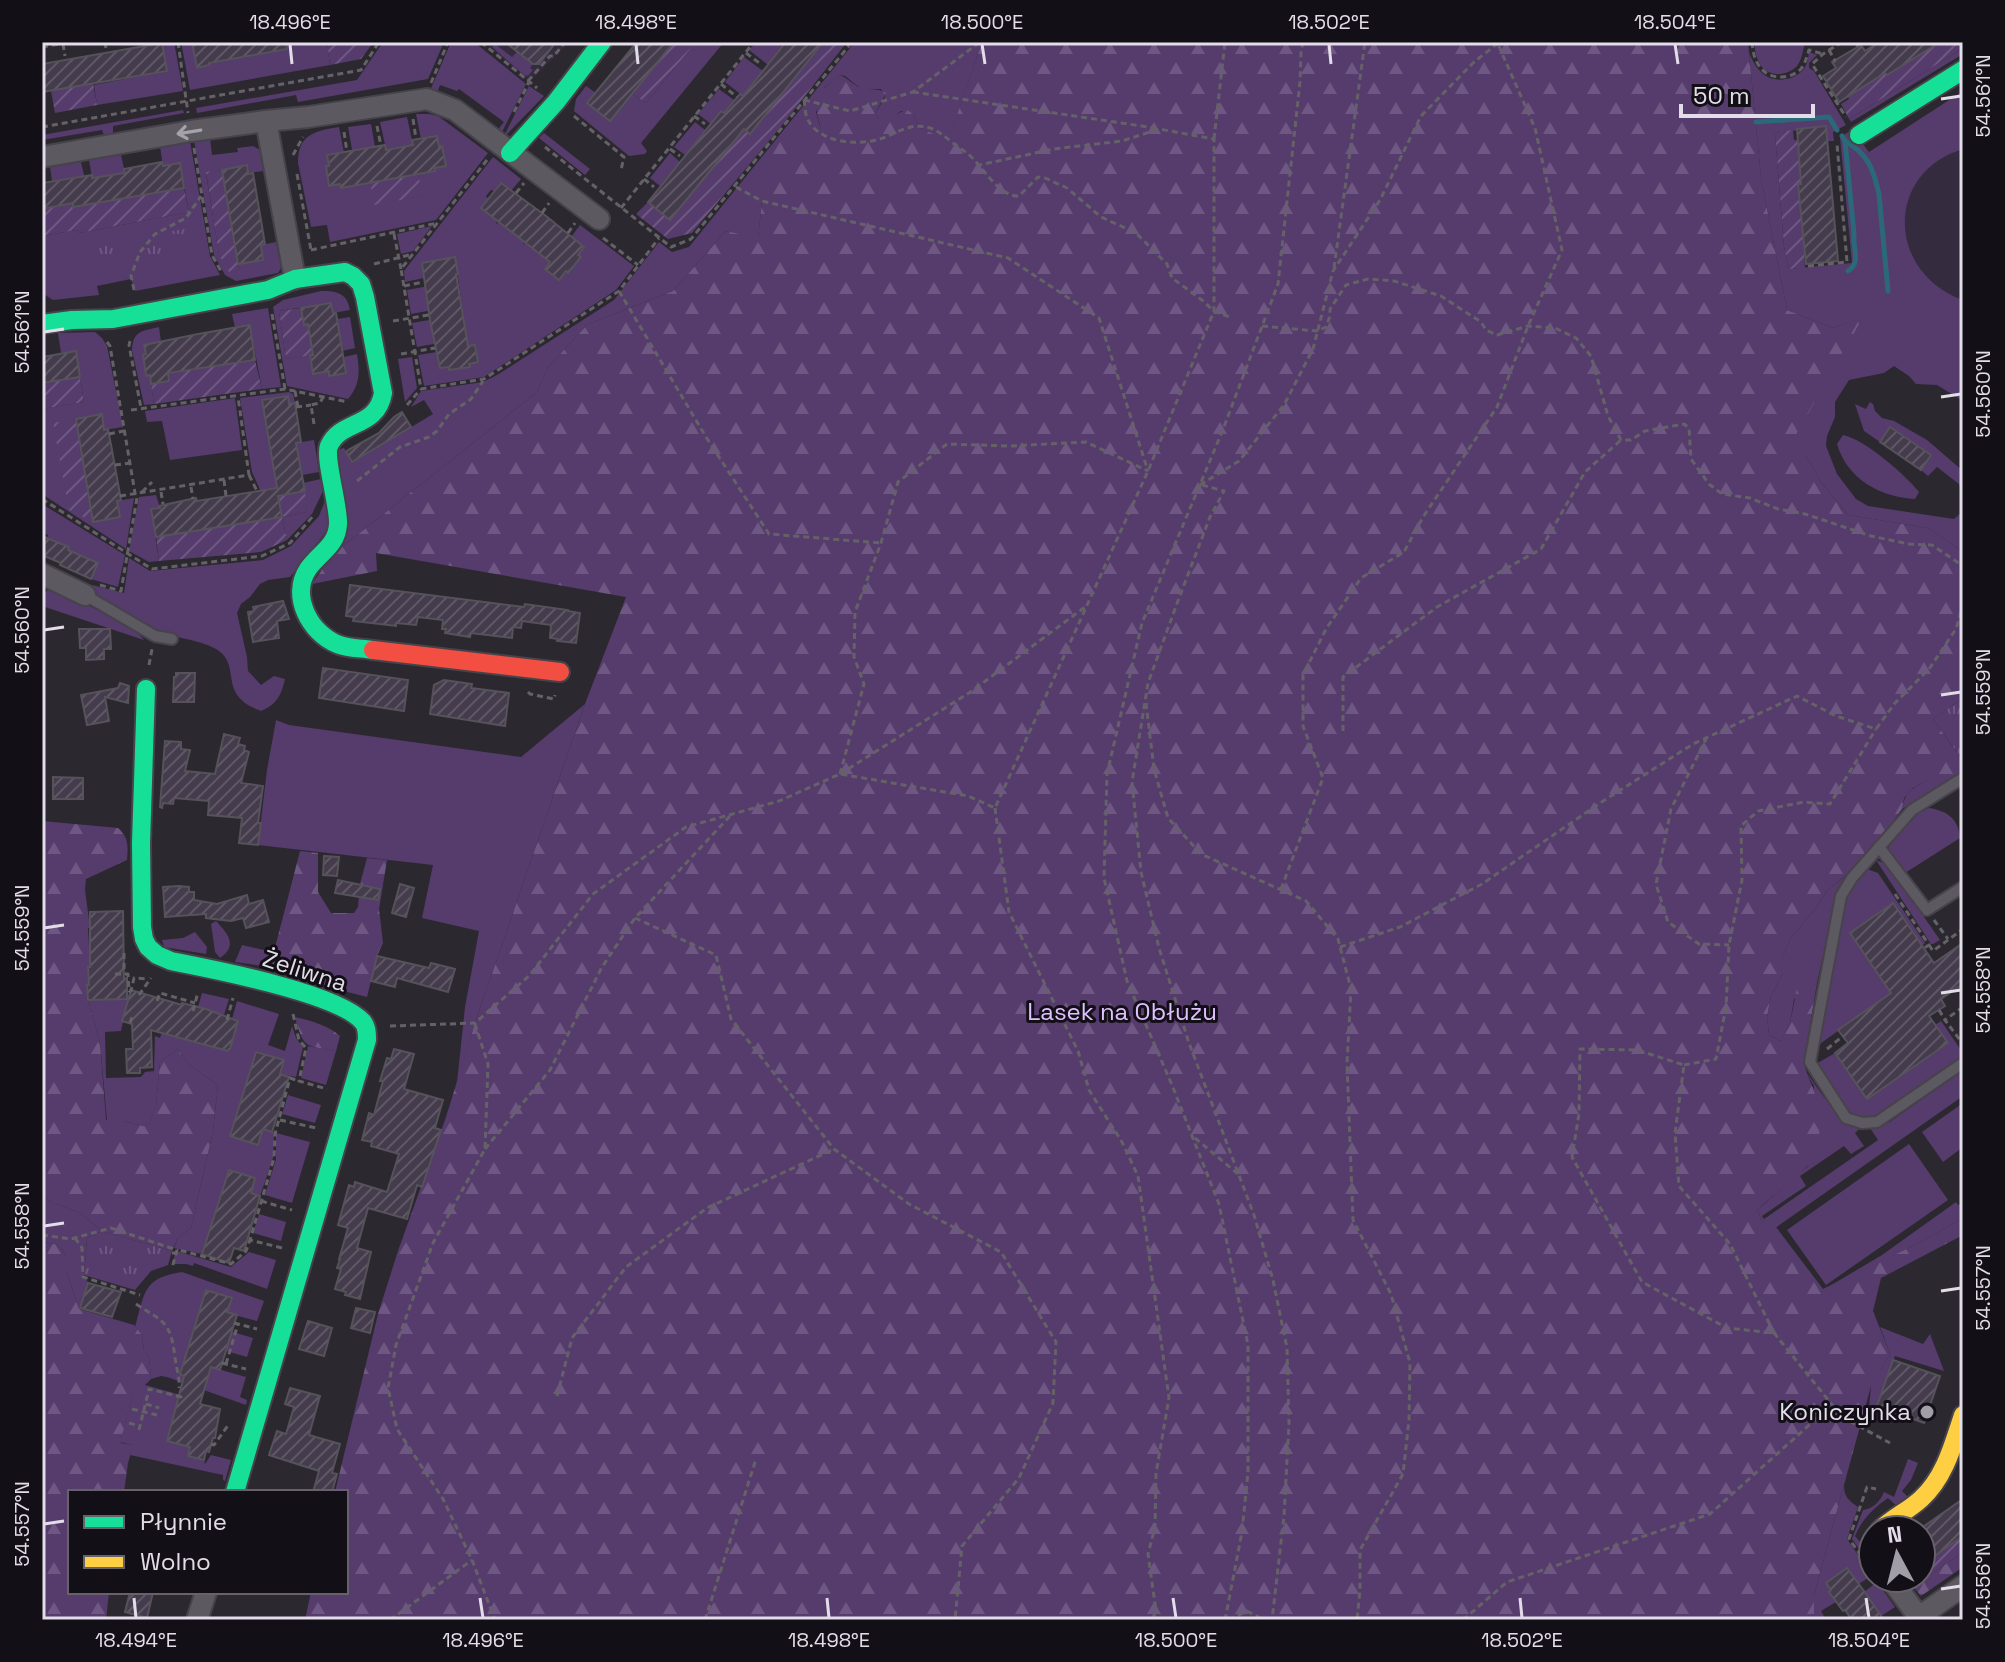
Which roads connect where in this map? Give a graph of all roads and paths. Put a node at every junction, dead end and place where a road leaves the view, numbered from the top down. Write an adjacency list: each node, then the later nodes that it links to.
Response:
1 (72, 42): 19 (path)
2 (105, 42): 21 (path)
3 (178, 42): 36 (path)
4 (379, 42): 36 (path)
5 (448, 42): 34 (path)
6 (481, 42): 30 (path)
7 (565, 42): 30 (path)
8 (602, 42): 37 (street)
9 (754, 42): 24 (path)
10 (850, 42): 35 (path)
11 (980, 42): 32 (path)
12 (1225, 42): 51 (path)
13 (1303, 42): 100 (path)
14 (1365, 42): 88 (path)
15 (1498, 42): 88 (path); 101 (path)
16 (1752, 42): 22 (path)
17 (1810, 42): 22 (path)
18 (1842, 42): 23 (path)
19 (63, 44): 20 (path); 26 (path)
20 (42, 47)
21 (106, 49)
22 (1809, 50): 25 (path)
23 (1829, 50): 25 (path); 27 (path)
24 (745, 53): 28 (path); 31 (path)
25 (1823, 54): 45 (path)
26 (65, 56)
27 (1835, 61)
28 (762, 65)
29 (1963, 70): 45 (street)
30 (528, 81): 37 (path)
31 (720, 83): 33 (path); 38 (path)
32 (913, 92): 35 (path); 44 (path)
33 (737, 97)
34 (427, 99): 40 (street); 50 (path); 55 (street)
35 (804, 100): 61 (path); 68 (path)
36 (187, 101): 43 (path); 46 (path)
37 (563, 105): 48 (street); 63 (path)
38 (694, 116): 42 (path); 56 (path)
39 (376, 118): 53 (path)
40 (266, 121): 46 (street); 84 (street)
41 (343, 123): 57 (path)
42 (705, 124)
43 (42, 127)
44 (1159, 129): 51 (path); 61 (path)
45 (1855, 130)
46 (191, 131): 60 (street, one-way to 60); 69 (path)
47 (306, 133): 58 (path)
48 (528, 133): 55 (street); 73 (path)
49 (1837, 134): 52 (path)
50 (416, 139)
51 (1214, 139): 97 (path)
52 (1837, 144): 54 (path); 64 (path)
53 (381, 146)
54 (1828, 146)
55 (505, 148): 75 (street); 76 (path)
56 (668, 148): 59 (path); 66 (path)
57 (347, 152)
58 (293, 155)
59 (680, 156)
60 (42, 157)
61 (979, 165): 97 (path)
62 (296, 168): 82 (path)
63 (621, 170)
64 (1839, 171): 65 (path); 72 (path)
65 (1830, 172)
66 (644, 179): 67 (path); 73 (path)
67 (654, 187)
68 (736, 187): 79 (path); 122 (path)
69 (202, 195): 90 (path); 96 (path)
70 (552, 199): 74 (path)
71 (1833, 203): 72 (path)
72 (1842, 203): 80 (path)
73 (621, 208): 79 (path)
74 (542, 213)
75 (588, 219): 78 (path)
76 (437, 223): 77 (path); 83 (path)
77 (393, 233): 82 (path); 85 (path)
78 (568, 233)
79 (659, 238): 95 (path)
80 (1845, 240): 81 (path); 86 (path)
81 (1836, 241)
82 (311, 250): 84 (path)
83 (413, 254): 85 (path); 87 (path)
84 (290, 256): 91 (street)
85 (399, 257): 87 (path); 89 (path)
86 (1808, 266)
87 (401, 269): 93 (path)
88 (1333, 271): 102 (path)
89 (345, 272): 91 (street); 115 (street)
90 (225, 278)
91 (295, 279): 94 (street)
92 (423, 282): 93 (path)
93 (404, 286): 106 (path)
94 (268, 290): 99 (street); 108 (path)
95 (619, 291): 107 (path); 139 (path)
96 (135, 294)
97 (1214, 311): 98 (path); 122 (path)
98 (1232, 318)
99 (42, 324)
100 (1262, 326): 102 (path); 127 (path)
101 (1528, 326): 102 (path); 119 (path); 161 (path)
102 (1317, 331): 127 (path)
103 (132, 333): 113 (path)
104 (106, 340): 116 (path)
105 (435, 348): 106 (path)
106 (415, 352): 107 (path)
107 (484, 379): 128 (path)
108 (285, 389): 109 (path); 110 (path)
109 (295, 391): 111 (path); 112 (path)
110 (238, 397): 113 (path); 123 (path)
111 (323, 397): 112 (path); 115 (path)
112 (311, 405): 118 (path)
113 (141, 408): 114 (path)
114 (131, 410)
115 (371, 416): 128 (street)
116 (124, 431): 117 (path); 120 (path)
117 (109, 434)
118 (316, 435)
119 (1621, 440): 141 (path); 152 (path)
120 (130, 463): 121 (path); 133 (path)
121 (115, 465)
122 (1148, 471): 139 (path); 145 (path)
123 (249, 475): 124 (path); 130 (path)
124 (224, 479): 126 (path); 134 (path)
125 (152, 482): 131 (path)
126 (191, 485): 129 (path); 136 (path)
127 (1200, 485): 150 (path); 191 (path)
128 (333, 487): 148 (street)
129 (160, 491): 131 (path); 137 (path)
130 (257, 491)
131 (141, 494): 133 (path)
132 (120, 496): 133 (path)
133 (136, 496): 140 (path)
134 (226, 496)
135 (42, 499): 140 (path)
136 (193, 499)
137 (163, 504)
138 (316, 513): 140 (path)
139 (881, 543): 154 (path)
140 (127, 553): 143 (path)
141 (1963, 566)
142 (42, 574): 143 (street)
143 (88, 589): 146 (lane)
144 (1963, 605): 151 (path)
145 (1087, 606): 154 (path); 156 (path)
146 (155, 636): 147 (lane); 149 (path)
147 (172, 639)
148 (560, 672)
149 (146, 689): 183 (street, Żeliwna)
150 (1146, 699): 161 (path); 194 (path)
151 (1876, 729): 153 (path); 166 (path)
152 (1343, 731)
153 (1707, 737): 166 (path); 167 (path)
154 (840, 774): 156 (path); 157 (path)
155 (1963, 778): 158 (lane)
156 (995, 808): 235 (path)
157 (732, 814): 163 (path); 182 (path)
158 (1879, 847): 162 (lane); 185 (lane)
159 (1963, 887): 162 (lane)
160 (1891, 888): 165 (path)
161 (1281, 889): 167 (path)
162 (1927, 910): 165 (path)
163 (635, 918): 192 (path); 193 (path)
164 (1963, 929): 165 (path)
165 (1948, 939)
166 (1729, 945): 186 (path)
167 (1340, 947): 239 (path)
168 (115, 974): 169 (path)
169 (148, 979)
170 (199, 990): 173 (path)
171 (233, 998): 179 (path)
172 (157, 1001): 173 (path)
173 (195, 1003): 176 (path)
174 (1963, 1007): 180 (path)
175 (1939, 1010): 180 (path)
176 (193, 1011)
177 (133, 1014): 181 (path)
178 (293, 1014): 187 (path)
179 (227, 1020)
180 (1945, 1020): 184 (path)
181 (130, 1023)
182 (475, 1023): 183 (path); 192 (path)
183 (366, 1028): 223 (street)
184 (1963, 1044)
185 (1963, 1063)
186 (1684, 1065): 206 (path); 206 (path)
187 (299, 1081): 188 (path); 189 (path)
188 (327, 1089)
189 (277, 1122): 190 (path); 195 (path)
190 (316, 1128)
191 (1192, 1135): 194 (path); 236 (path)
192 (485, 1149): 225 (path)
193 (834, 1149): 209 (path); 234 (path)
194 (1239, 1175): 238 (path)
195 (260, 1203): 196 (path); 199 (path)
196 (293, 1210)
197 (42, 1235): 198 (path)
198 (75, 1238): 201 (path); 203 (path)
199 (248, 1242): 200 (path); 201 (path)
200 (282, 1248)
201 (174, 1253): 202 (path)
202 (172, 1268)
203 (140, 1295)
204 (136, 1304): 208 (path)
205 (259, 1330): 207 (path)
206 (1774, 1333): 217 (path)
207 (248, 1370)
208 (179, 1388)
209 (557, 1396)
210 (180, 1398): 211 (path)
211 (146, 1404): 212 (path); 214 (path)
212 (159, 1408)
213 (132, 1409): 214 (path)
214 (144, 1412): 215 (path); 218 (path)
215 (157, 1415)
216 (1963, 1415): 224 (street)
217 (1842, 1417): 220 (path); 240 (path)
218 (129, 1423)
219 (221, 1435): 221 (path)
220 (1890, 1443)
221 (211, 1444)
222 (756, 1459): 233 (path)
223 (236, 1490)
224 (1900, 1514)
225 (472, 1560): 231 (path); 232 (path)
226 (1963, 1586): 229 (street)
227 (205, 1594): 230 (street)
228 (1902, 1594): 229 (street)
229 (1920, 1618)
230 (197, 1620)
231 (390, 1620)
232 (495, 1620)
233 (705, 1620)
234 (955, 1620)
235 (1152, 1620)
236 (1227, 1620): 237 (path)
237 (1264, 1620)
238 (1272, 1620)
239 (1357, 1620)
240 (1463, 1620)

